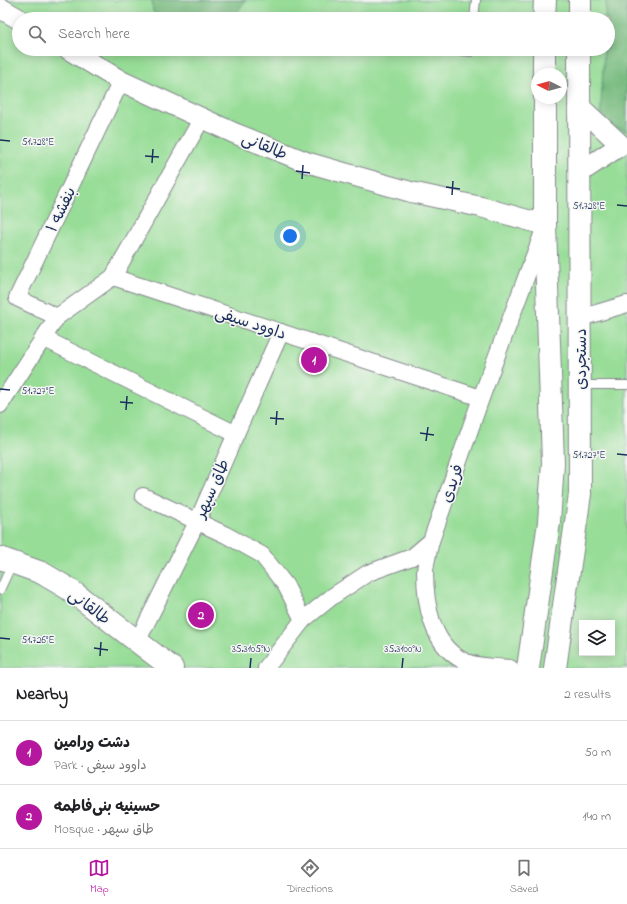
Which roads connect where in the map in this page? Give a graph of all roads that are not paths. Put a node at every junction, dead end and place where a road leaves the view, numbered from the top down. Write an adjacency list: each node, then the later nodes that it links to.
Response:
1 (476, 0): 5 (lane)
2 (545, 0): 6 (main road)
3 (580, 0): 7 (main road)
4 (0, 8): 8 (street)
5 (475, 12)
6 (544, 12)
7 (580, 12)
8 (12, 15)
9 (80, 56): 13 (street, طالقانی)
10 (544, 56): 12 (main road)
11 (579, 56): 15 (main road, دستجردی)
12 (544, 68)
13 (121, 81): 16 (street, طالقانی); 22 (street, بنفشه ۱)
14 (545, 104): 19 (main road, دستجردی)
15 (579, 106): 17 (street); 18 (main road, دستجردی)
16 (202, 118): 19 (street, طالقانی); 20 (street)
17 (624, 146): 18 (street)
18 (579, 173): 23 (main road, دستجردی)
19 (545, 225): 28 (street, فریدی); 41 (main road, دستجردی)
20 (113, 277): 22 (street); 24 (street, داوود سیفی)
21 (627, 304): 23 (street)
22 (56, 317): 25 (street)
23 (580, 318): 26 (main road, دستجردی)
24 (282, 332): 28 (street, داوود سیفی); 30 (street, طاق سپهر)
25 (43, 338): 29 (street); 30 (street)
26 (580, 385): 27 (lane); 42 (main road, دستجردی)
27 (627, 385)
28 (481, 398): 33 (street, فریدی)
29 (0, 405)
30 (236, 434): 32 (street, طاق سپهر)
31 (143, 496): 32 (street)
32 (197, 522): 36 (street); 37 (street, طاق سپهر)
33 (431, 541): 36 (street); 40 (street, فریدی)
34 (6, 560): 35 (lane); 37 (main road, طالقانی)
35 (0, 590)
36 (304, 620): 39 (street)
37 (137, 642): 38 (main road, طالقانی)
38 (172, 668)
39 (266, 668)
40 (510, 668)
41 (528, 668)
42 (555, 668)

